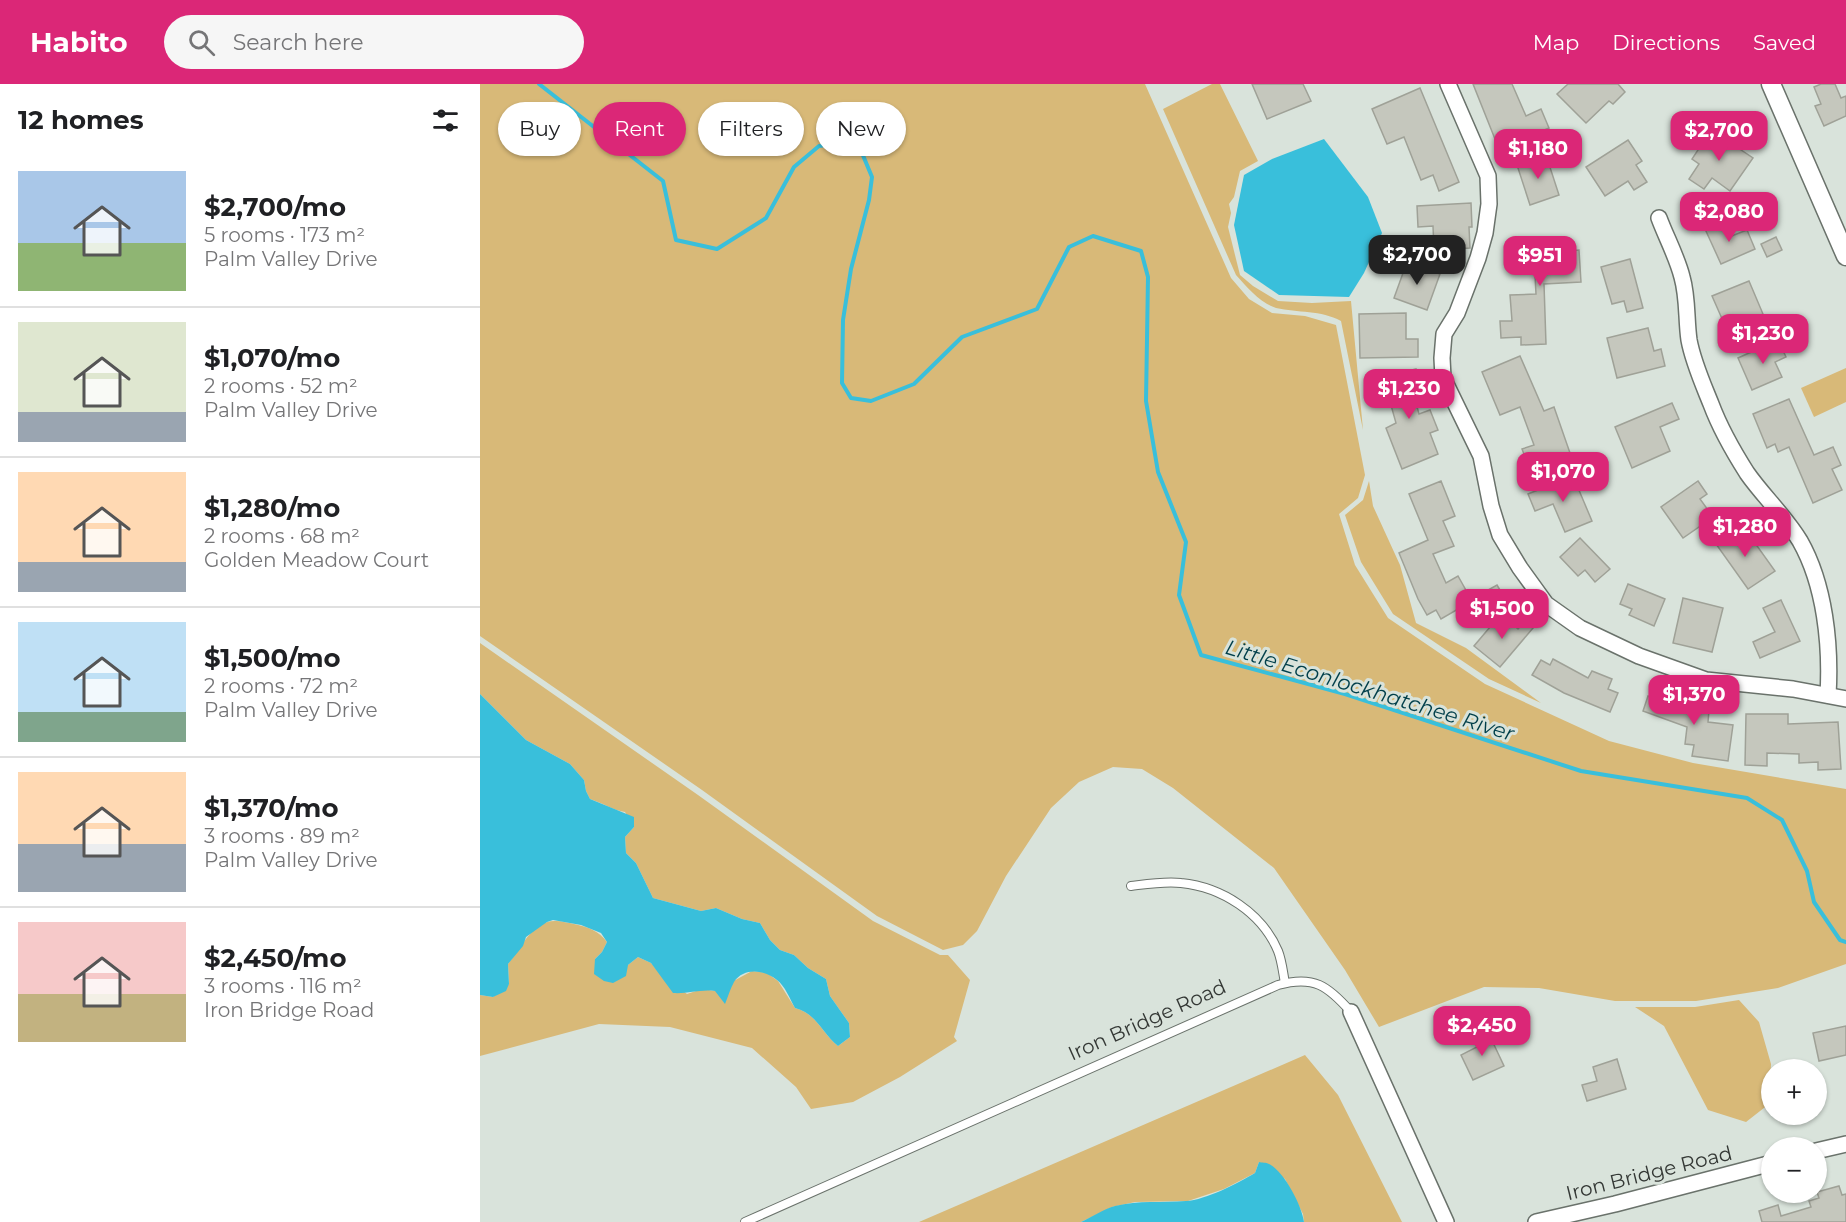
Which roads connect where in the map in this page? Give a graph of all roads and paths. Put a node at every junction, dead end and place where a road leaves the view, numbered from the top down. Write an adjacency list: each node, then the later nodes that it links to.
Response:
1 (1448, 84): 5 (street)
2 (1771, 84): 4 (street)
3 (1659, 218): 5 (street)
4 (1846, 256)
5 (1828, 695): 6 (street)
6 (1846, 699)
7 (1131, 886): 8 (lane)
8 (1285, 983): 9 (lane, Iron Bridge Road); 13 (lane, Iron Bridge Road)
9 (1351, 1012): 14 (street, Iron Bridge Road)
10 (1846, 1144): 11 (street)
11 (1827, 1148)
12 (1761, 1166): 15 (street, Iron Bridge Road)
13 (745, 1222)
14 (1446, 1222)
15 (1536, 1222)

